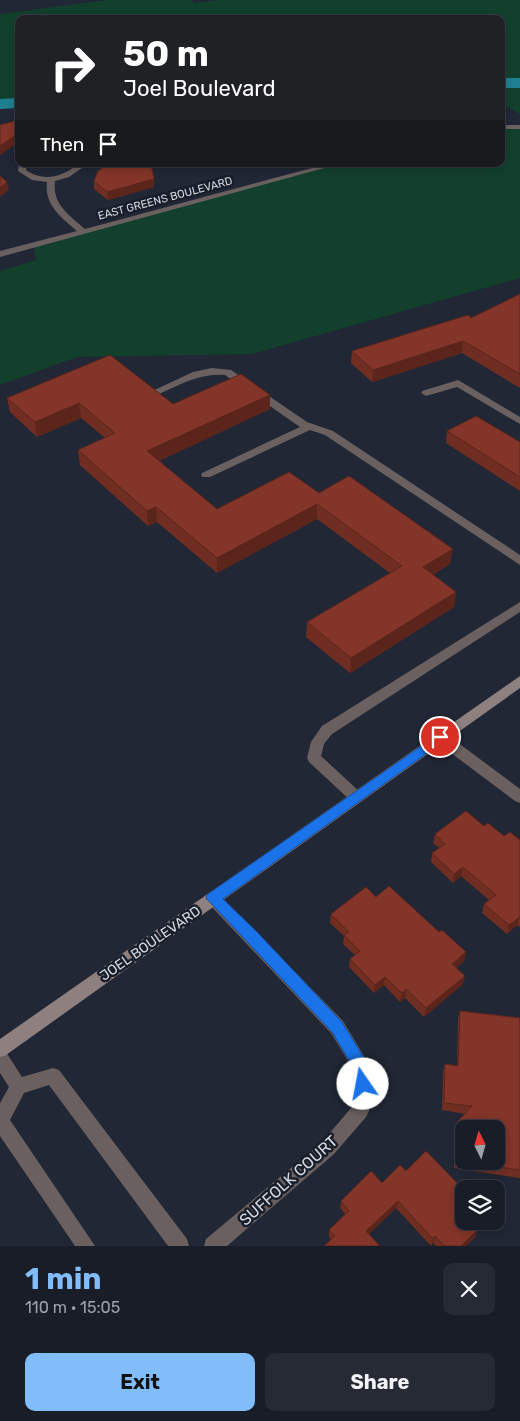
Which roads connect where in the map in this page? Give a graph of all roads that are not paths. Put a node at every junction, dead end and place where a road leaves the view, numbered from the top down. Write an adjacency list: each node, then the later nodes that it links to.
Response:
1 (505, 127): 2 (street)
2 (520, 127)
3 (23, 167): 6 (street)
4 (78, 167): 6 (street)
5 (325, 167): 7 (street, EAST GREENS BOULEVARD)
6 (51, 179): 7 (street)
7 (84, 232): 8 (street, EAST GREENS BOULEVARD)
8 (0, 254)
9 (426, 393): 11 (street)
10 (151, 394): 12 (street)
11 (520, 420)
12 (310, 426): 13 (street); 14 (street)
13 (206, 475)
14 (520, 561)
15 (520, 606): 18 (street)
16 (520, 681): 17 (main road, JOEL BOULEVARD)
17 (440, 737): 18 (main road, JOEL BOULEVARD); 19 (street)
18 (356, 796): 20 (main road, JOEL BOULEVARD)
19 (520, 797)
20 (213, 898): 21 (main road, JOEL BOULEVARD); 27 (street, SUFFOLK COURT)
21 (0, 1049)
22 (0, 1058): 23 (street)
23 (18, 1086): 24 (street); 26 (street)
24 (0, 1121): 25 (street)
25 (86, 1246)
26 (180, 1246)
27 (213, 1246)

